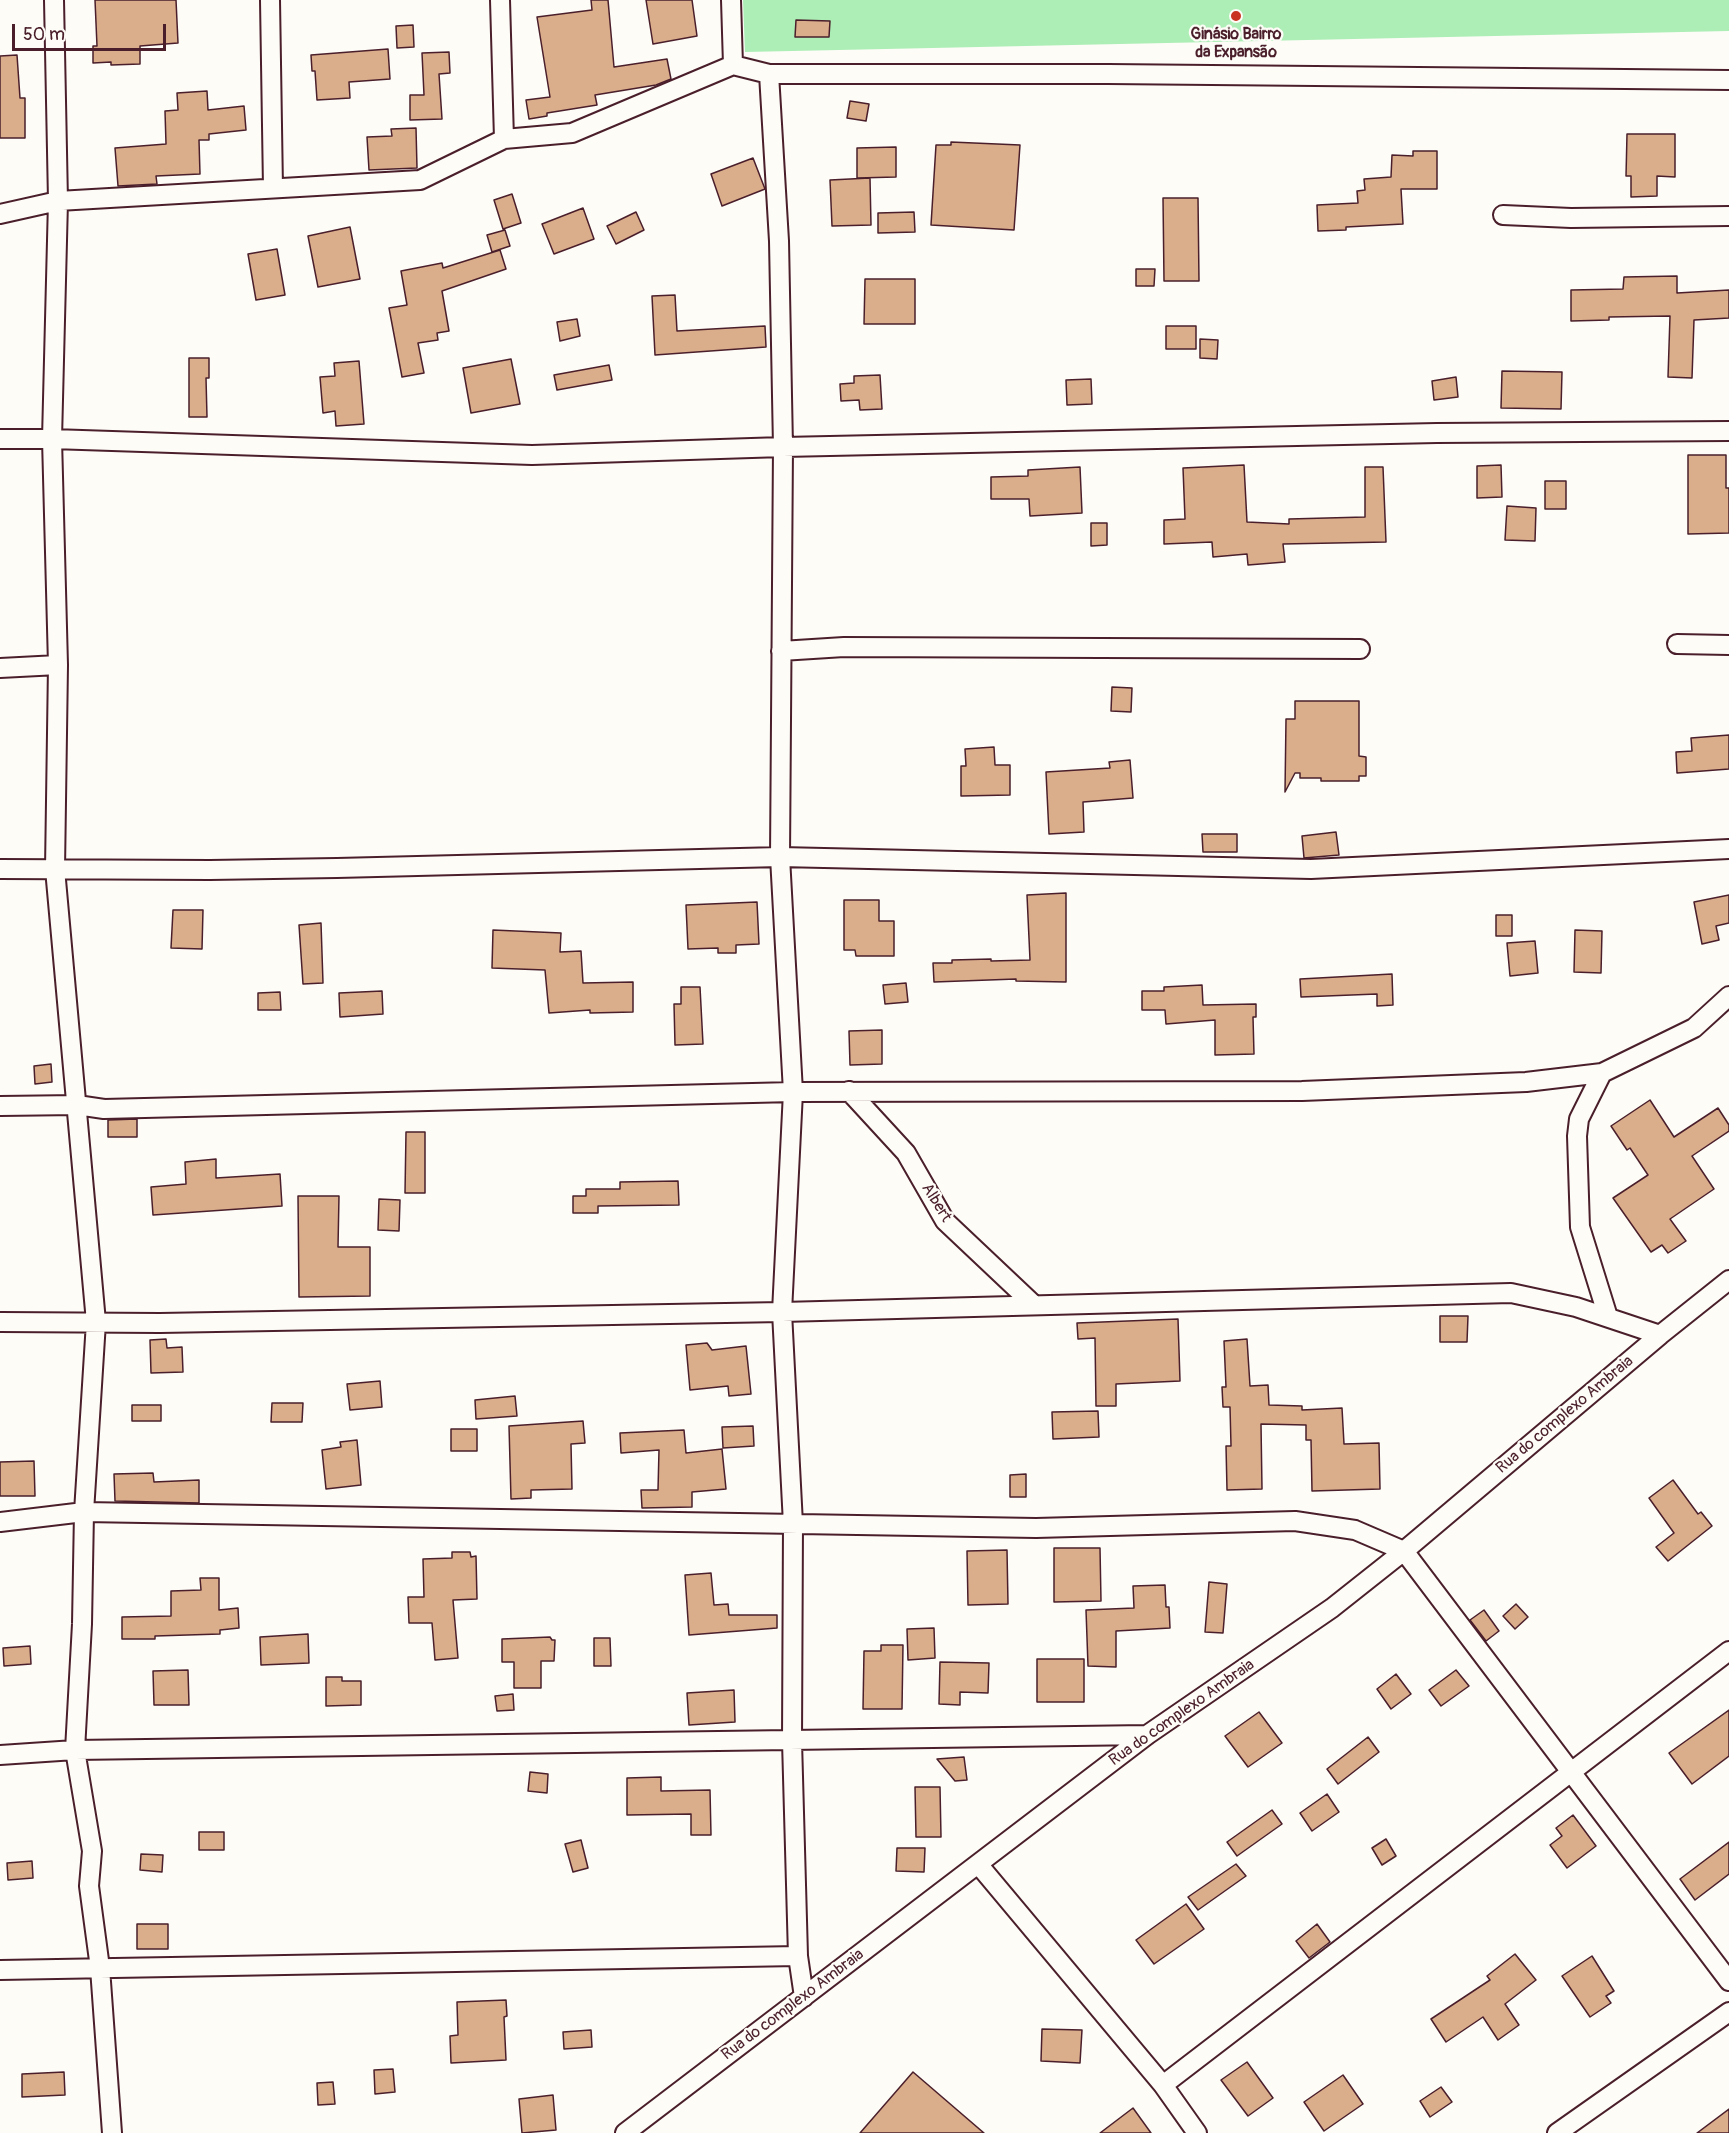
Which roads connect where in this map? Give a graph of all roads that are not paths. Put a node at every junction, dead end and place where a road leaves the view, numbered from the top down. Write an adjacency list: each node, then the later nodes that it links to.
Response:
1 (54, 0): 10 (street)
2 (270, 0): 9 (street)
3 (500, 0): 8 (street)
4 (731, 0): 5 (street)
5 (733, 65): 6 (street); 8 (street)
6 (769, 74): 7 (street); 17 (street)
7 (1729, 80)
8 (504, 138): 9 (street)
9 (273, 188): 10 (street)
10 (58, 201): 11 (street); 16 (street)
11 (0, 214)
12 (1503, 215): 13 (street)
13 (1729, 216)
14 (1729, 431): 17 (street)
15 (0, 439): 16 (street)
16 (52, 439): 17 (street); 22 (street)
17 (783, 447): 21 (street)
18 (1677, 644): 19 (street)
19 (1729, 645)
20 (1360, 649): 21 (street)
21 (781, 651): 25 (street)
22 (58, 665): 23 (street); 27 (street)
23 (0, 668)
24 (1729, 849): 25 (street)
25 (780, 857): 27 (street); 31 (street)
26 (0, 868): 27 (street)
27 (55, 869): 32 (street)
28 (1729, 996): 29 (street)
29 (1602, 1073): 30 (street); 37 (street)
30 (849, 1091): 31 (street); 35 (street, Albert)
31 (793, 1092): 32 (street); 36 (street)
32 (77, 1104): 33 (street); 39 (street)
33 (0, 1106)
34 (1729, 1280): 40 (street, Rua do complexo Ambraia)
35 (1034, 1305): 36 (street); 37 (street)
36 (782, 1312): 39 (street); 43 (street)
37 (1608, 1317): 40 (street)
38 (0, 1322): 39 (street)
39 (96, 1322): 41 (street)
40 (1660, 1335): 44 (street, Rua do complexo Ambraia)
41 (84, 1512): 42 (street); 43 (street); 48 (street)
42 (0, 1522)
43 (793, 1524): 44 (street); 47 (street)
44 (1404, 1551): 46 (street, Rua do complexo Ambraia); 50 (street)
45 (1729, 1651): 50 (street)
46 (1147, 1735): 47 (street); 51 (street, Rua do complexo Ambraia)
47 (792, 1741): 48 (street); 52 (street)
48 (75, 1750): 49 (street); 53 (street)
49 (0, 1755)
50 (1571, 1773): 55 (street); 58 (street)
51 (978, 1864): 56 (street, Rua do complexo Ambraia); 58 (street)
52 (798, 1956): 53 (street); 56 (street)
53 (100, 1968): 54 (street); 60 (street)
54 (0, 1970)
55 (1729, 1982)
56 (804, 1997): 59 (street, Rua do complexo Ambraia)
57 (1729, 2013): 62 (street)
58 (1163, 2085): 61 (street)
59 (632, 2131)
60 (112, 2133)
61 (1197, 2133)
62 (1557, 2133)

